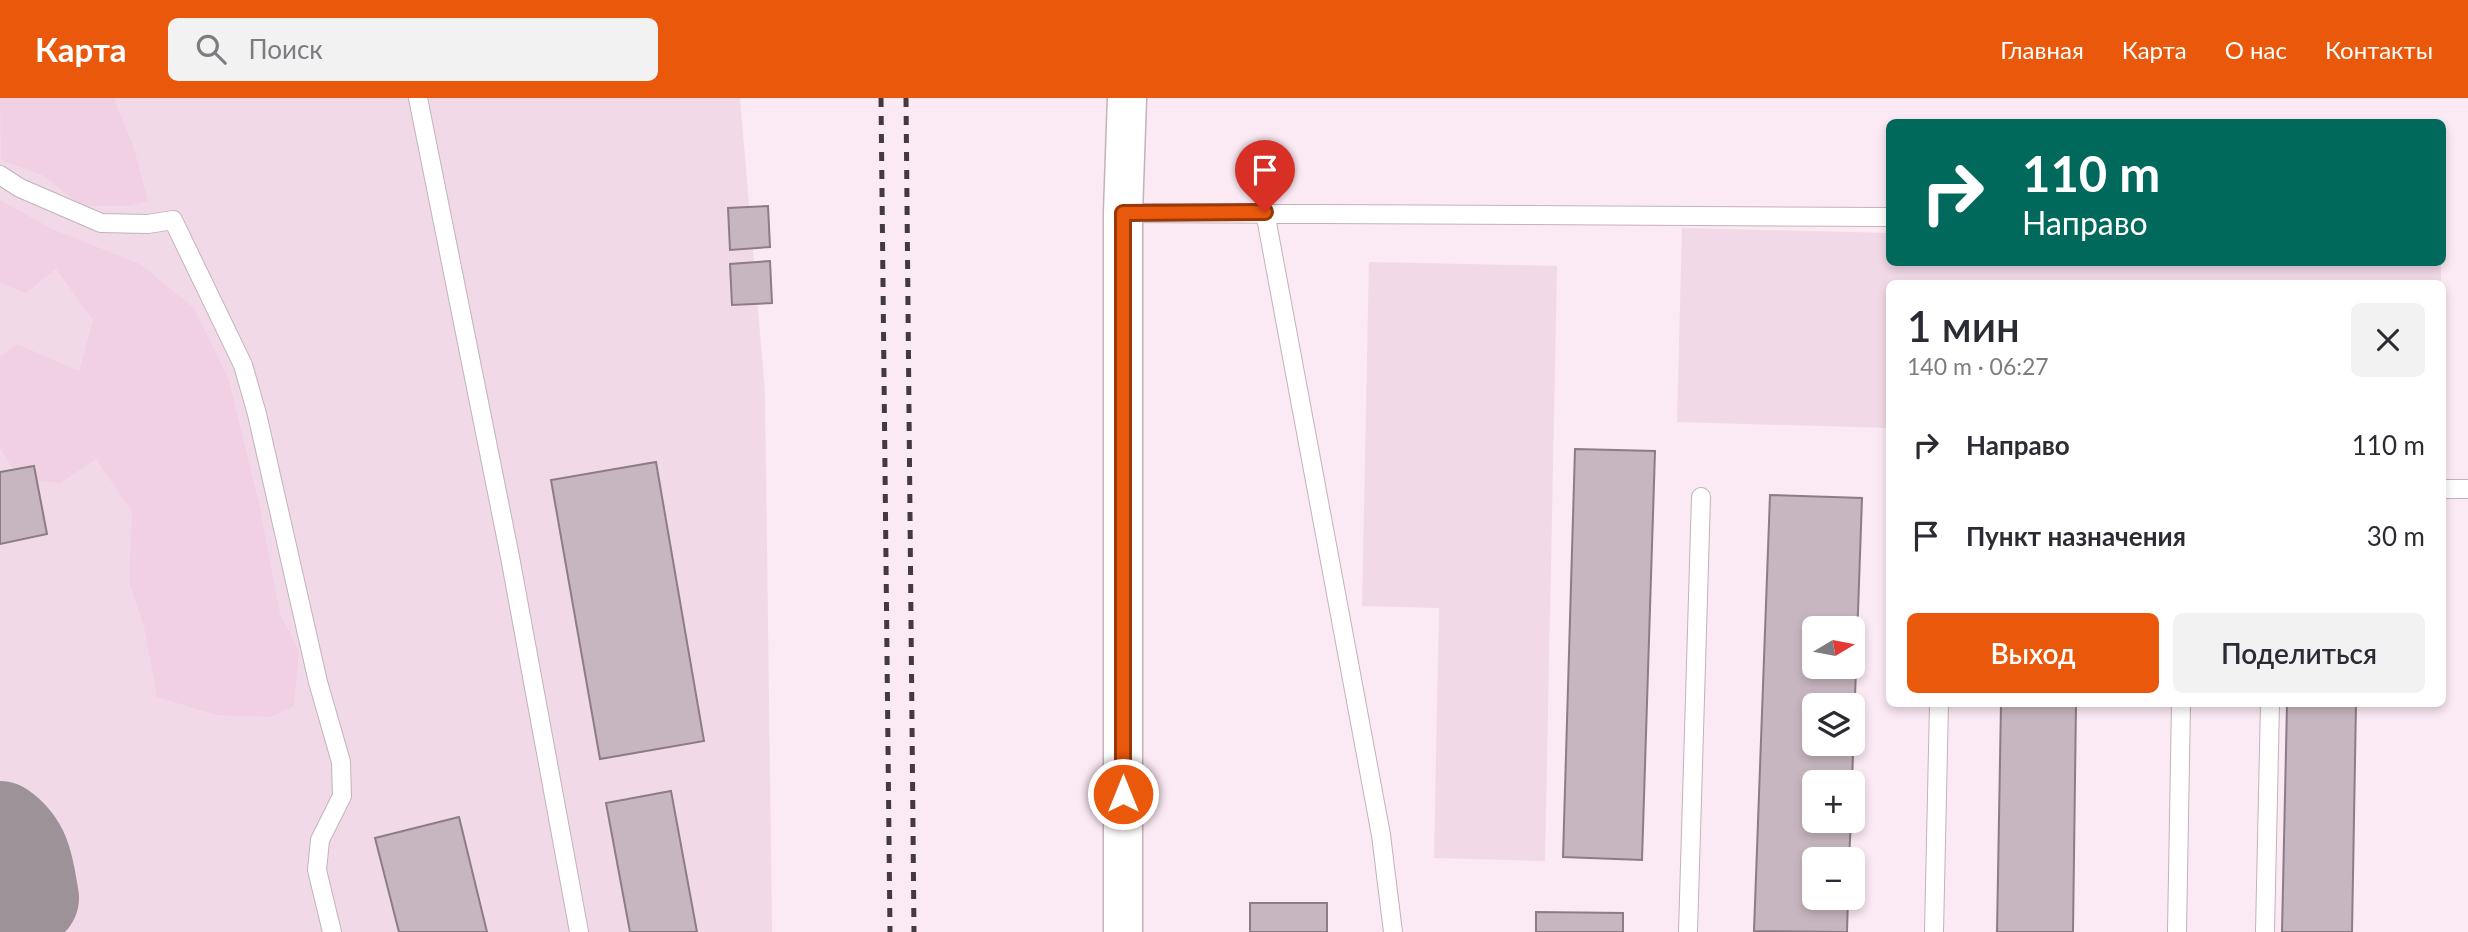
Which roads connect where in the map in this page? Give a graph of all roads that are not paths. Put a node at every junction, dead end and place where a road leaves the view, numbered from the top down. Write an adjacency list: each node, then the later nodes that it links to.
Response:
1 (418, 98): 14 (lane)
2 (1126, 98): 5 (main road)
3 (0, 175): 13 (lane)
4 (1265, 212): 5 (lane); 6 (lane); 16 (lane)
5 (1123, 213): 15 (main road)
6 (1886, 217)
7 (2446, 489): 8 (lane)
8 (2468, 489)
9 (1701, 497): 17 (lane)
10 (1939, 707): 18 (lane)
11 (2181, 707): 19 (lane)
12 (2270, 707): 20 (lane)
13 (332, 932)
14 (579, 932)
15 (1123, 932)
16 (1393, 932)
17 (1688, 932)
18 (1934, 932)
19 (2177, 932)
20 (2265, 932)

